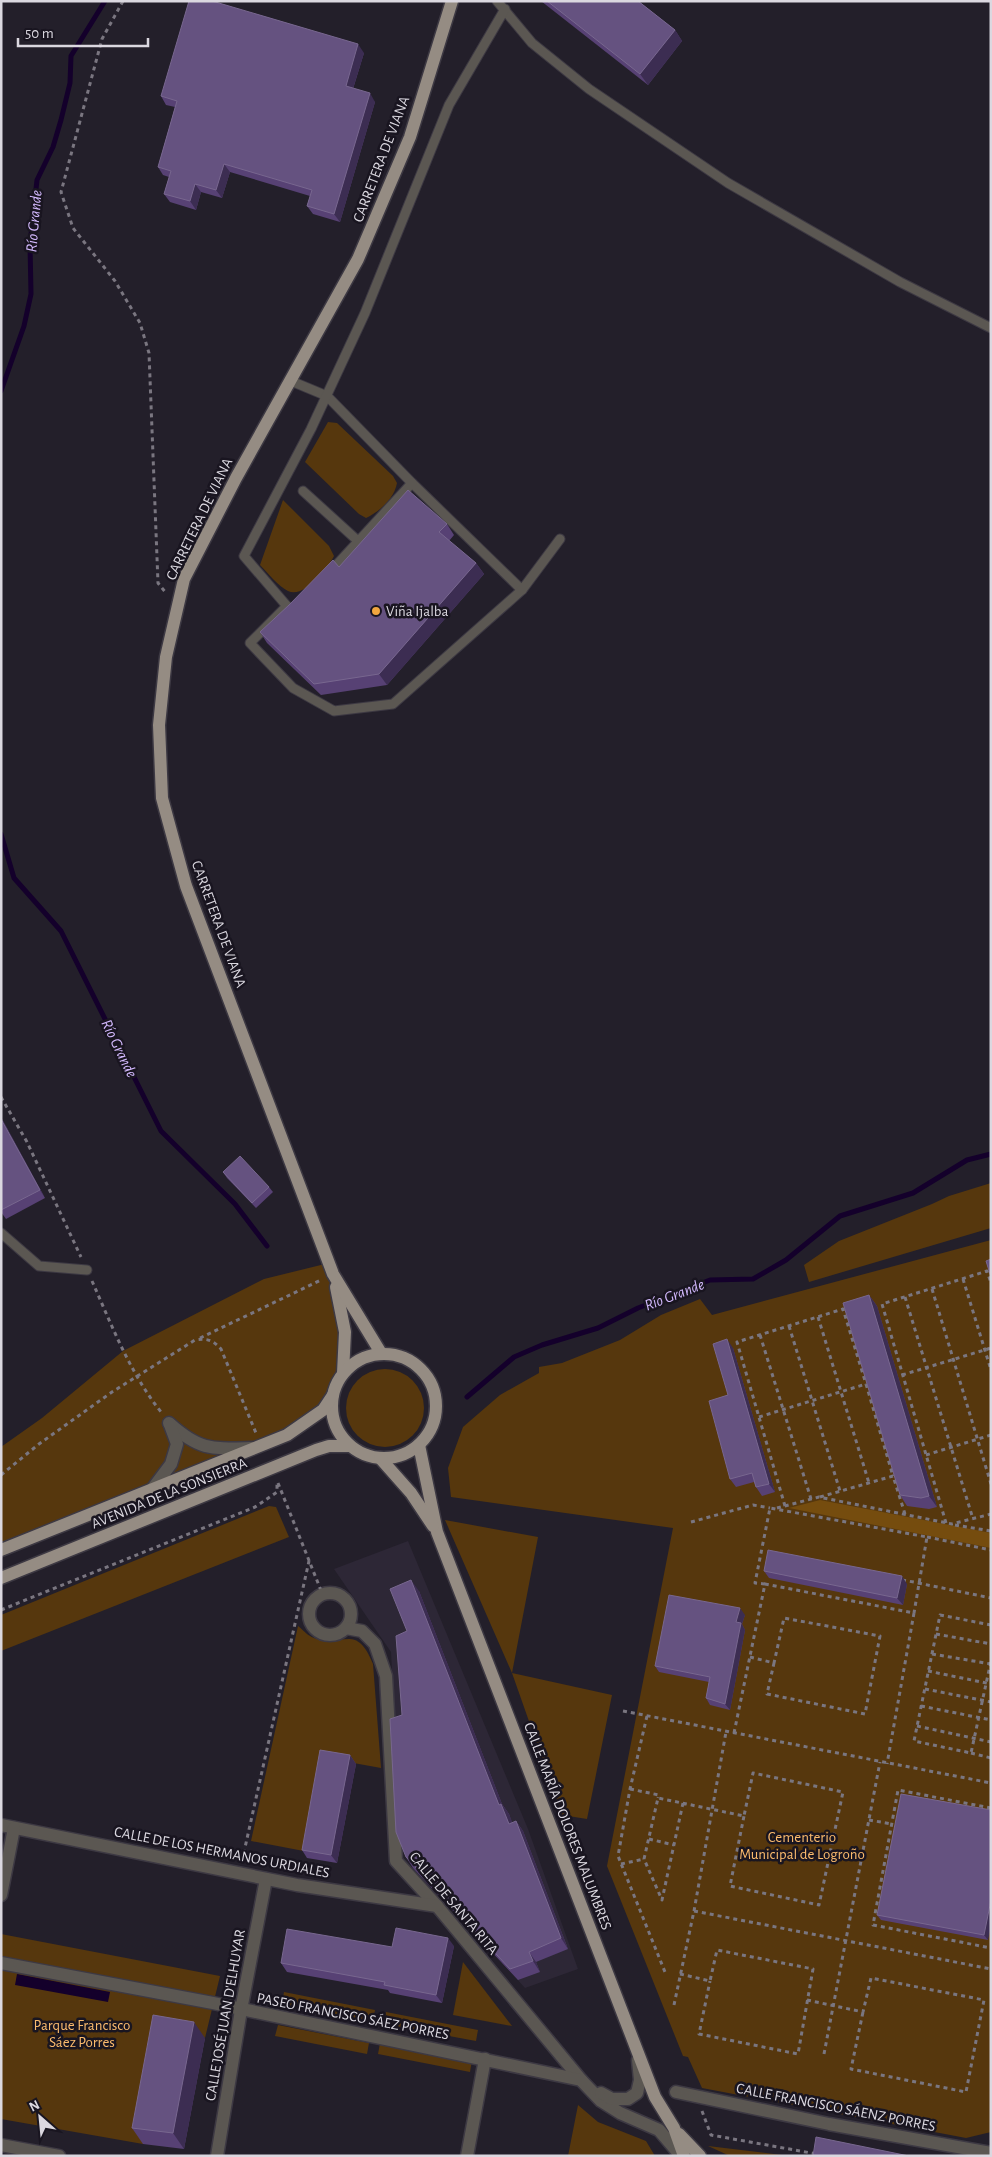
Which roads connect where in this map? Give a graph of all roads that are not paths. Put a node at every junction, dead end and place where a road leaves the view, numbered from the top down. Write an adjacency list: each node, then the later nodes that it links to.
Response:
1 (452, 1): 5 (main road, CARRETERA DE VIANA)
2 (497, 1): 3 (lane)
3 (505, 9): 4 (lane); 6 (lane)
4 (991, 328)
5 (291, 381): 6 (lane); 17 (main road, CARRETERA DE VIANA)
6 (326, 396): 7 (lane); 14 (lane)
7 (412, 484): 10 (lane); 12 (lane)
8 (303, 491): 10 (lane)
9 (560, 539): 12 (lane)
10 (358, 541): 11 (lane)
11 (325, 576)
12 (522, 590): 14 (lane)
13 (299, 605): 14 (lane)
14 (287, 606)
15 (1, 1233): 16 (lane)
16 (87, 1270)
17 (333, 1274): 18 (main road, CARRETERA DE VIANA); 19 (main road, CARRETERA DE VIANA)
18 (381, 1353): 19 (main road); 21 (main road)
19 (343, 1373): 20 (main road)
20 (333, 1395): 22 (main road, AVENIDA DE LA SONSIERRA); 23 (main road)
21 (419, 1445): 24 (main road); 26 (main road, CALLE MARÍA DOLORES MALUMBRES)
22 (258, 1446): 25 (main road, AVENIDA DE LA SONSIERRA); 25 (street)
23 (350, 1446): 24 (main road); 28 (main road, AVENIDA DE LA SONSIERRA)
24 (380, 1458): 26 (main road, CALLE MARÍA DOLORES MALUMBRES)
25 (153, 1488): 27 (main road, AVENIDA DE LA SONSIERRA)
26 (437, 1532): 36 (main road, CALLE MARÍA DOLORES MALUMBRES)
27 (1, 1550)
28 (1, 1578)
29 (346, 1628): 29 (street); 33 (street, CALLE DE SANTA RITA)
30 (8, 1827): 31 (street, CALLE DE LOS HERMANOS URDIALES); 32 (street)
31 (266, 1879): 33 (street, CALLE DE LOS HERMANOS URDIALES); 35 (street, CALLE JOSÉ JUAN D'ELHUYAR)
32 (1, 1895)
33 (437, 1906): 38 (street, CALLE DE SANTA RITA)
34 (1, 1963): 35 (street, PASEO FRANCISCO SÁEZ PORRES)
35 (241, 2010): 37 (street, PASEO FRANCISCO SÁEZ PORRES); 44 (street, CALLE JOSÉ JUAN D'ELHUYAR)
36 (637, 2050): 38 (street, CALLE DE SANTA RITA); 40 (main road, CALLE MARÍA DOLORES MALUMBRES)
37 (485, 2059): 38 (street, PASEO FRANCISCO SÁEZ PORRES); 45 (street)
38 (581, 2080): 46 (street)
39 (676, 2092): 42 (street, CALLE FRANCISCO SÁENZ PORRES)
40 (674, 2128): 46 (main road, CALLE MARÍA DOLORES MALUMBRES); 47 (main road, CALLE MARÍA DOLORES MALUMBRES)
41 (1, 2145): 43 (street)
42 (991, 2153)
43 (59, 2156)
44 (218, 2156)
45 (467, 2156)
46 (683, 2156)
47 (700, 2156)

